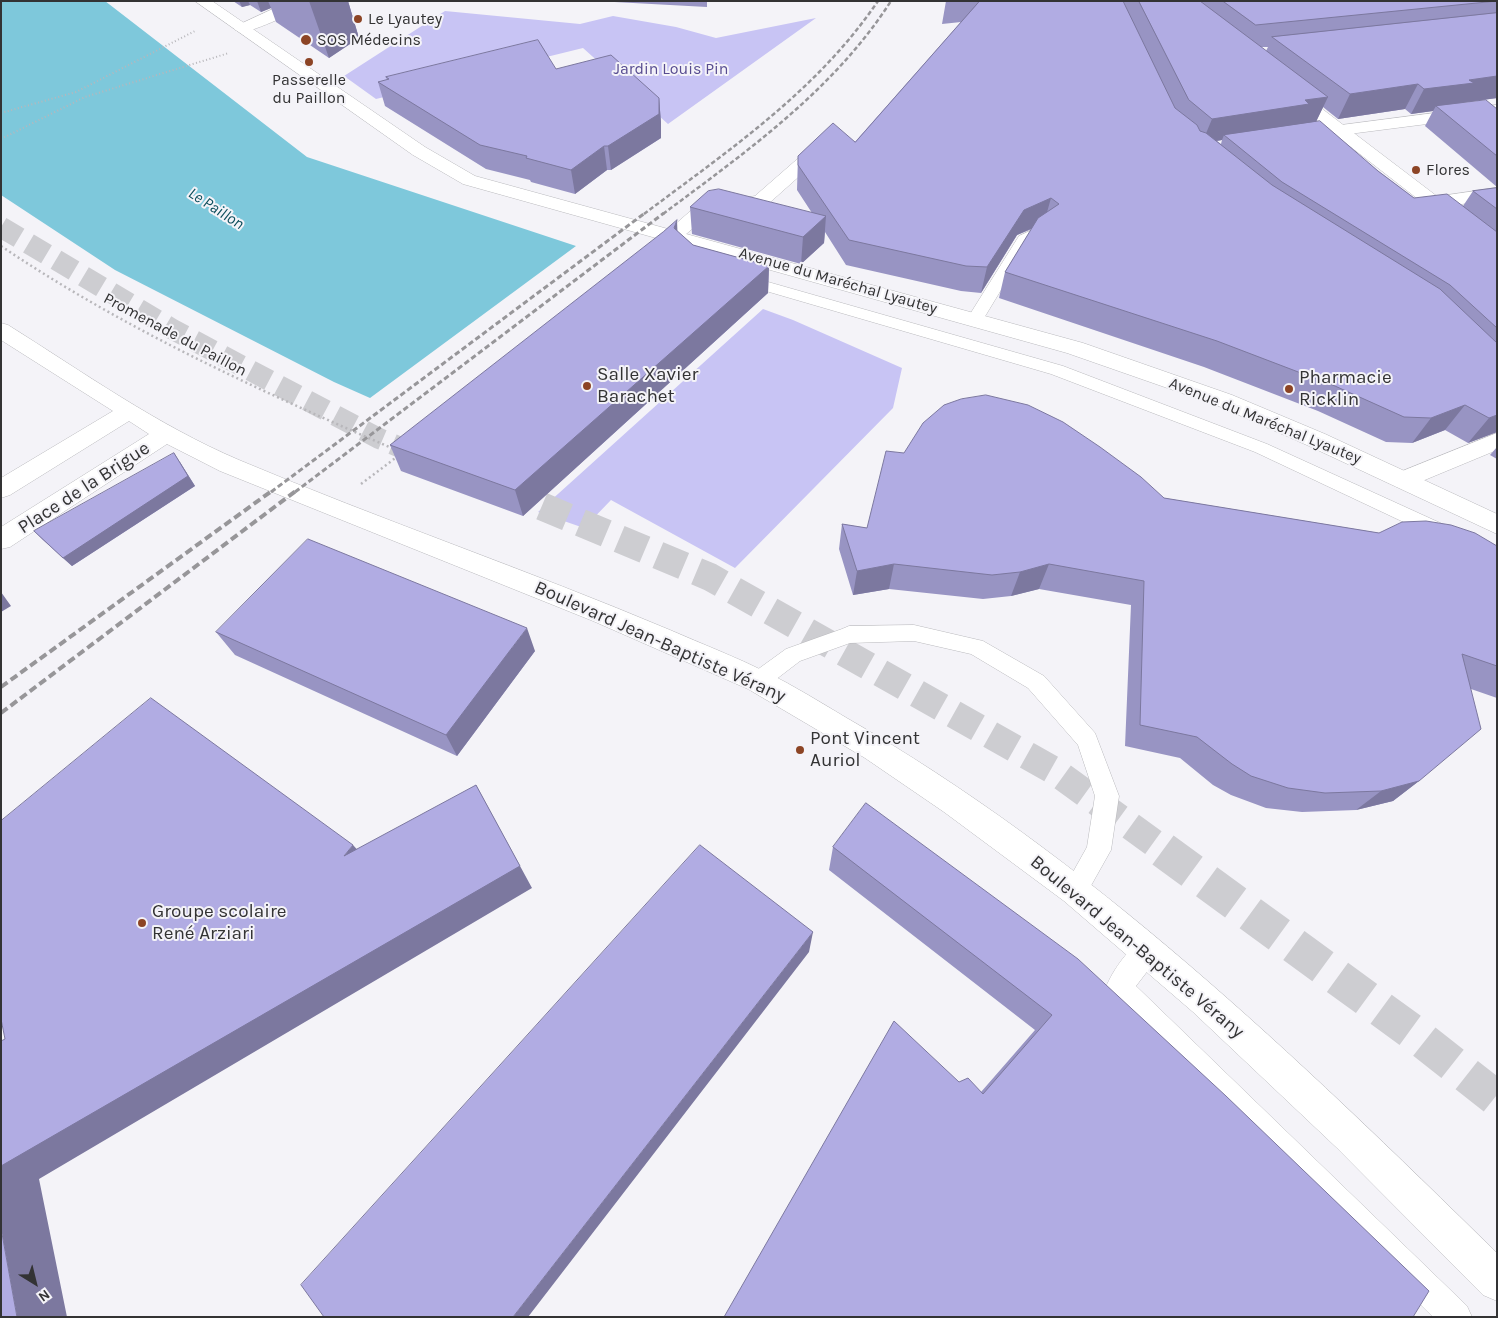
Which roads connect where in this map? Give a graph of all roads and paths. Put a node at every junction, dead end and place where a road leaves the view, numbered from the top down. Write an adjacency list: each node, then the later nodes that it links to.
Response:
1 (202, 1): 3 (main road, Avenue du Maréchal Lyautey)
2 (302, 1): 3 (main road)
3 (241, 29): 18 (main road, Avenue du Maréchal Lyautey)
4 (196, 30): 7 (path)
5 (230, 53): 8 (path)
6 (1280, 84): 11 (main road)
7 (76, 92): 8 (path); 10 (path)
8 (85, 97): 13 (path)
9 (1497, 110): 11 (main road)
10 (1, 113)
11 (1339, 129): 12 (main road); 16 (main road)
12 (1298, 135)
13 (1, 139)
14 (816, 152): 18 (main road)
15 (1497, 193): 16 (main road)
16 (1433, 203): 20 (main road)
17 (1043, 229): 22 (lane)
18 (684, 245): 22 (main road, Avenue du Maréchal Lyautey)
19 (1, 246): 27 (path, Promenade du Paillon)
20 (1497, 251)
21 (728, 275): 31 (lane)
22 (975, 320): 29 (main road, Avenue du Maréchal Lyautey)
23 (1, 330): 24 (main road, Boulevard Jean-Baptiste Vérany)
24 (130, 411): 25 (main road, Boulevard Jean-Baptiste Vérany); 30 (main road)
25 (166, 434): 32 (main road, Boulevard Jean-Baptiste Vérany); 34 (main road, Place de la Brigue)
26 (1497, 441): 29 (main road)
27 (396, 450)
28 (402, 452): 32 (path)
29 (1403, 480): 31 (lane); 33 (main road, Avenue du Maréchal Lyautey)
30 (1, 489)
31 (1382, 503): 35 (lane)
32 (334, 505): 36 (main road, Boulevard Jean-Baptiste Vérany)
33 (1497, 525)
34 (1, 540)
35 (1497, 562)
36 (758, 681): 37 (main road, Boulevard Jean-Baptiste Vérany); 37 (lane)
37 (1075, 890): 38 (main road, Boulevard Jean-Baptiste Vérany)
38 (1147, 951): 39 (main road, Boulevard Jean-Baptiste Vérany); 40 (lane)
39 (1497, 1281)
40 (1456, 1317)

